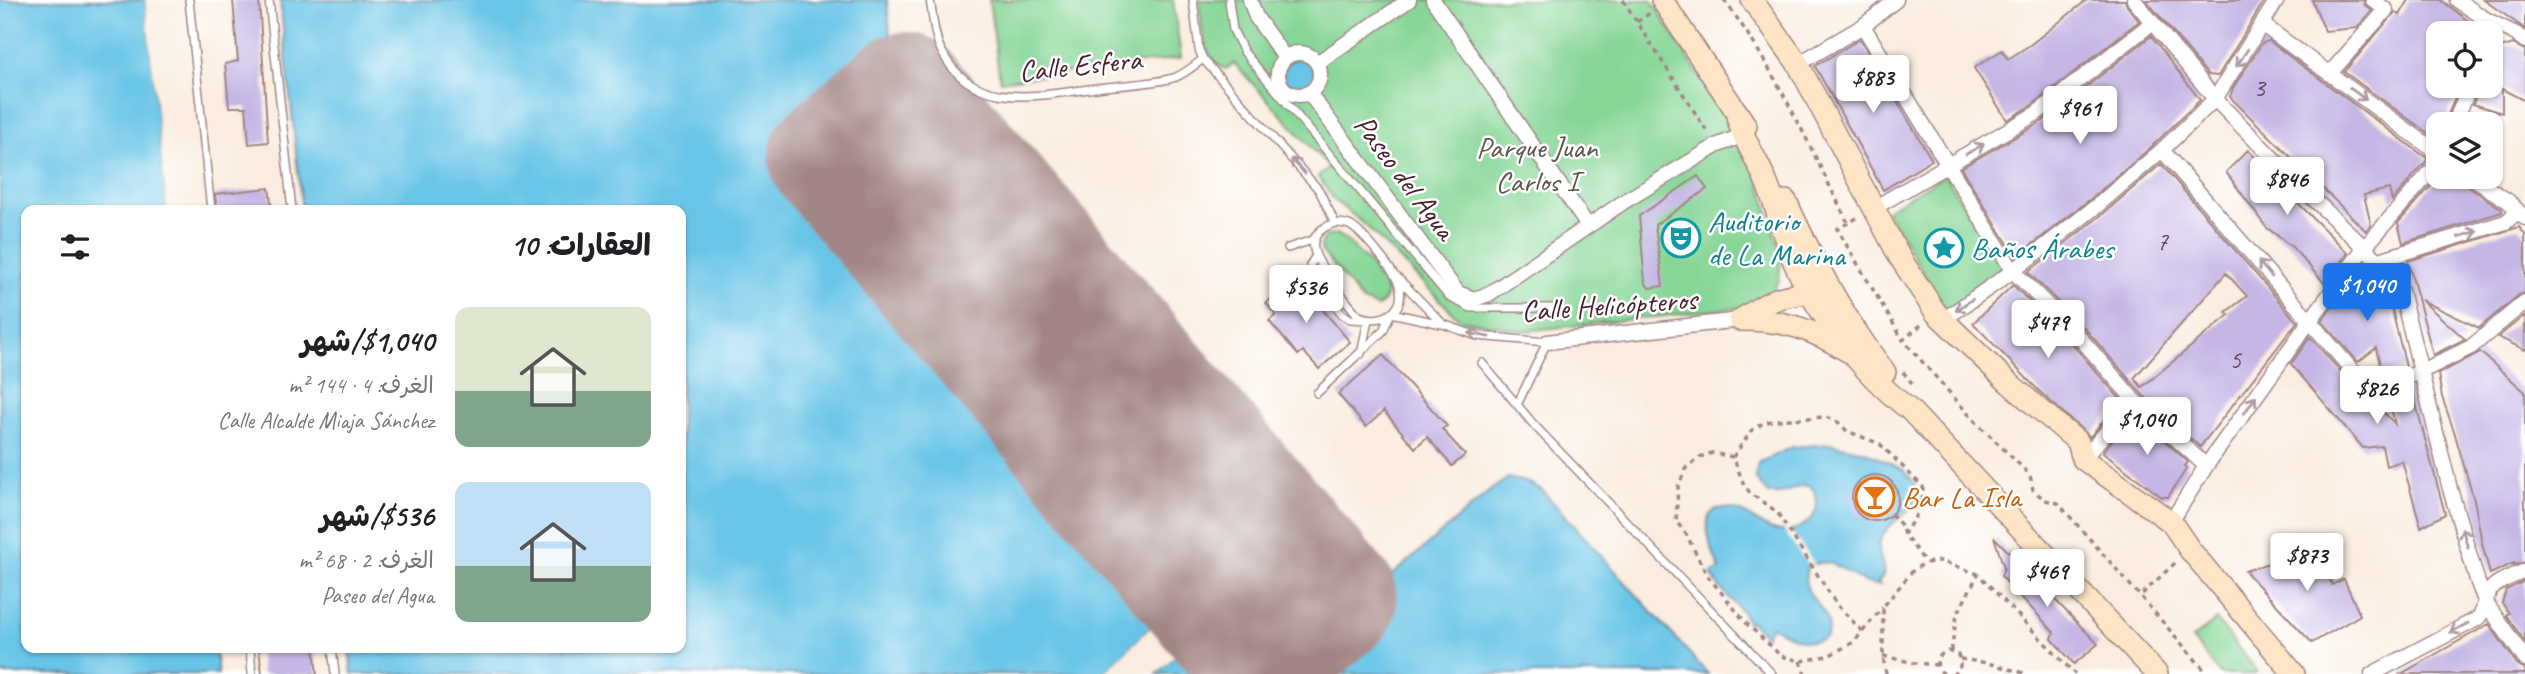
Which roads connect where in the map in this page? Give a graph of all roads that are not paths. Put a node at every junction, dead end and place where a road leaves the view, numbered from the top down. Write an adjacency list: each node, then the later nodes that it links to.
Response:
1 (189, 0): 36 (lane)
2 (269, 0): 37 (lane)
3 (930, 0): 24 (lane, Calle Esfera)
4 (1193, 0): 24 (lane)
5 (1229, 0): 53 (lane)
6 (1250, 0): 23 (street)
7 (1409, 0): 25 (street)
8 (1433, 0): 41 (street)
9 (1662, 0): 43 (street)
10 (1752, 0): 26 (street)
11 (1896, 0): 20 (street)
12 (2133, 0): 18 (street)
13 (2277, 0): 19 (street)
14 (2373, 0): 27 (street)
15 (2457, 0): 16 (street)
16 (2474, 5): 17 (street)
17 (2486, 21)
18 (2152, 23): 29 (street); 33 (street, one-way to 18)
19 (2263, 25): 27 (street); 29 (street, one-way to 29)
20 (1863, 26): 26 (street); 33 (street)
21 (2503, 32): 22 (street)
22 (2525, 41)
23 (1285, 58): 25 (street); 28 (street)
24 (1203, 59): 40 (lane, one-way to 24)
25 (1317, 63): 28 (street)
26 (1798, 64): 38 (street)
27 (2330, 74): 31 (street, one-way to 31)
28 (1309, 93): 41 (street, Paseo del Agua)
29 (2216, 99): 32 (street); 45 (street)
30 (1735, 138): 41 (street)
31 (2426, 144)
32 (2162, 150): 49 (street); 59 (street, one-way to 32)
33 (1948, 165): 38 (street); 49 (street)
34 (2426, 177): 45 (street)
35 (2489, 189): 39 (street)
36 (210, 205)
37 (291, 205)
38 (1874, 208): 55 (street)
39 (2521, 215): 47 (street, one-way to 39)
40 (1335, 223): 42 (lane); 48 (lane, Calle Helicópteros)
41 (1588, 226)
42 (1315, 239): 44 (lane); 46 (lane)
43 (1797, 246): 50 (street); 51 (street); 62 (street)
44 (1288, 248)
45 (2364, 248): 47 (street); 59 (street)
46 (1315, 257): 56 (lane); 56 (lane)
47 (2379, 260): 65 (street)
48 (1391, 271): 54 (lane, Calle Helicópteros); 60 (lane, Calle Helicópteros)
49 (2012, 271): 55 (street, one-way to 55); 67 (street)
50 (1811, 293): 51 (street); 58 (street); 62 (street)
51 (1773, 299): 57 (street)
52 (2525, 302): 65 (street)
53 (1551, 308)
54 (1391, 314): 56 (lane, Calle Helicópteros); 60 (lane, Calle Helicópteros); 63 (lane)
55 (1939, 317): 69 (street)
56 (1368, 320): 63 (lane)
57 (1740, 320): 58 (street); 61 (street, Calle Helicópteros)
58 (1776, 321): 62 (street)
59 (2309, 322): 65 (street); 70 (street, one-way to 59)
60 (1443, 324): 61 (lane, Calle Helicópteros, one-way to 60)
61 (1547, 342): 68 (lane)
62 (1854, 345): 80 (street)
63 (1361, 354): 66 (lane)
64 (1482, 363): 68 (lane)
65 (2420, 372): 73 (street, one-way to 65)
66 (1317, 393)
67 (2134, 400): 69 (street); 70 (street)
68 (1517, 405): 79 (lane)
69 (2083, 459): 71 (street)
70 (2206, 466): 71 (street)
71 (2171, 522): 81 (street)
72 (2525, 571): 73 (street)
73 (2486, 603): 76 (street); 82 (street, one-way to 82)
74 (251, 653): 77 (lane)
75 (333, 653): 78 (lane)
76 (2525, 659)
77 (253, 674)
78 (335, 674)
79 (1772, 674)
80 (2157, 674)
81 (2294, 674)
82 (2372, 674)

